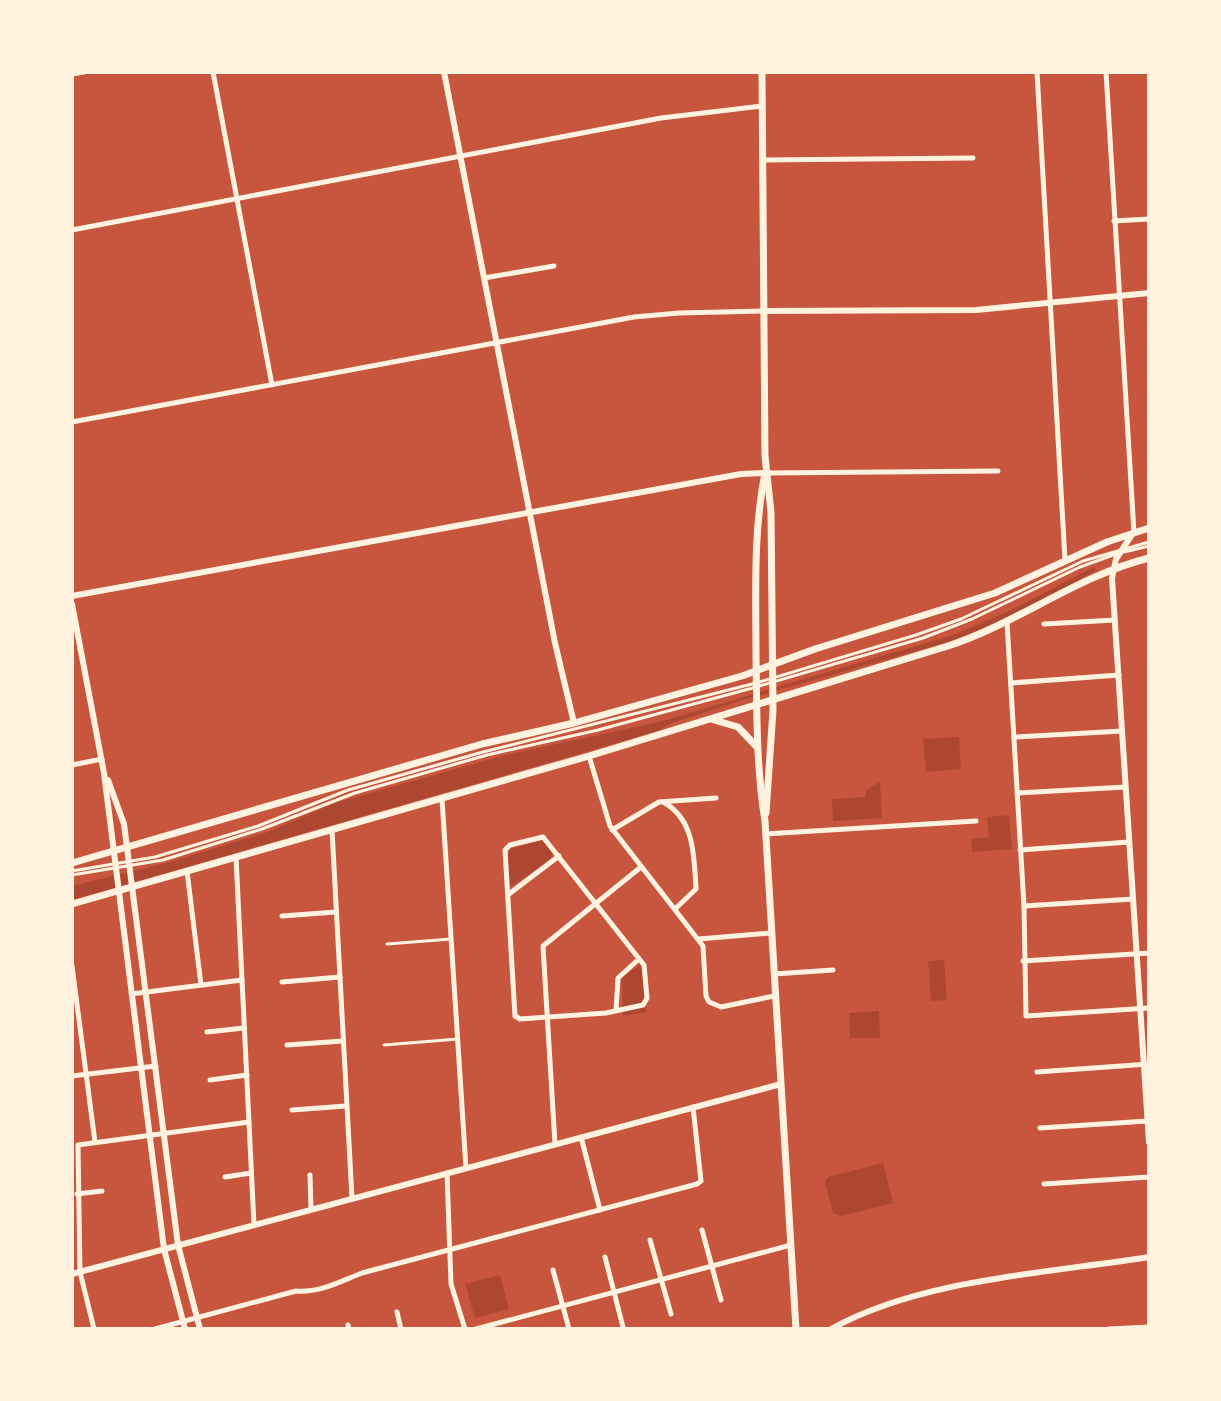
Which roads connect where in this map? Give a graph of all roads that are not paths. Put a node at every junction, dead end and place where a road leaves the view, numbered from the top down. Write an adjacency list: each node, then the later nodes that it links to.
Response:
1 (84, 72): 7 (street)
2 (213, 72): 12 (street)
3 (444, 72): 9 (street)
4 (762, 72): 8 (main road)
5 (1037, 72): 20 (street)
6 (1106, 72): 14 (street)
7 (72, 74)
8 (762, 106): 9 (street); 11 (main road)
9 (461, 156): 12 (street); 17 (street)
10 (973, 158): 11 (street)
11 (762, 160): 21 (main road)
12 (236, 198): 15 (street); 23 (street)
13 (1149, 219): 14 (street)
14 (1114, 221): 19 (street)
15 (72, 230)
16 (554, 266): 17 (street)
17 (484, 278): 22 (street)
18 (1149, 293): 19 (street)
19 (1119, 296): 20 (street); 29 (street)
20 (1050, 303): 21 (street); 33 (street)
21 (763, 311): 22 (street); 26 (main road)
22 (497, 342): 23 (street); 27 (street)
23 (272, 385): 24 (street)
24 (72, 422)
25 (998, 471): 26 (street)
26 (765, 473): 27 (street); 40 (main road); 41 (main road)
27 (530, 512): 35 (street); 49 (street)
28 (1149, 528): 29 (main road)
29 (1134, 533): 31 (street); 33 (main road)
30 (1149, 544): 31 (lane)
31 (1120, 551): 34 (street); 43 (lane)
32 (1149, 558): 34 (main road)
33 (1065, 561): 40 (main road)
34 (1112, 569): 37 (street); 38 (main road)
35 (72, 596)
36 (72, 604): 54 (street)
37 (1115, 620): 39 (street); 42 (street)
38 (1007, 622): 44 (street); 46 (main road)
39 (1044, 624)
40 (773, 665): 41 (main road); 43 (main road)
41 (756, 671): 45 (main road); 49 (main road)
42 (1119, 675): 44 (street); 50 (street)
43 (773, 680): 45 (lane); 46 (main road)
44 (1011, 683): 51 (street)
45 (756, 685): 47 (main road); 74 (lane)
46 (773, 698): 47 (main road); 62 (main road)
47 (756, 704): 48 (main road); 52 (main road)
48 (708, 720): 52 (main road); 53 (main road)
49 (574, 723): 68 (main road)
50 (1122, 731): 51 (street); 57 (street)
51 (1014, 737): 58 (street)
52 (756, 746): 62 (main road)
53 (589, 756): 59 (main road); 65 (street)
54 (102, 759): 55 (street); 56 (street)
55 (72, 765)
56 (104, 773): 68 (street); 70 (street)
57 (1126, 787): 58 (street); 67 (street)
58 (1017, 793): 69 (street)
59 (442, 798): 64 (main road); 90 (street)
60 (716, 798): 61 (street)
61 (663, 802): 65 (street); 86 (street)
62 (765, 821): 66 (main road)
63 (976, 821): 66 (street)
64 (332, 830): 72 (main road); 87 (street)
65 (612, 830): 76 (street)
66 (765, 834): 89 (main road)
67 (1129, 842): 69 (street); 82 (street)
68 (128, 849): 70 (main road); 74 (street)
69 (1020, 850): 85 (street)
70 (114, 852): 73 (main road); 75 (street)
71 (559, 856): 81 (street); 81 (street); 83 (street)
72 (236, 857): 77 (main road); 101 (street)
73 (72, 863)
74 (130, 865): 75 (lane); 79 (street)
75 (116, 867): 78 (lane); 80 (street)
76 (641, 867): 83 (street); 86 (street)
77 (187, 871): 79 (main road); 103 (street)
78 (72, 873)
79 (134, 887): 80 (main road); 104 (street)
80 (120, 891): 84 (main road); 105 (street)
81 (508, 895): 110 (street)
82 (1133, 899): 85 (street); 93 (street)
83 (595, 903): 95 (street); 110 (street)
84 (72, 904)
85 (1024, 906): 96 (street)
86 (675, 909): 91 (street)
87 (336, 912): 88 (street); 100 (street)
88 (282, 916)
89 (770, 933): 91 (street); 99 (main road)
90 (451, 939): 92 (lane); 113 (street)
91 (698, 939): 106 (street)
92 (387, 944)
93 (1137, 953): 94 (street); 96 (street); 108 (street)
94 (1149, 953)
95 (639, 959): 109 (street); 109 (street)
96 (1023, 961): 108 (street)
97 (72, 966): 121 (street)
98 (833, 970): 99 (street)
99 (773, 974): 106 (main road)
100 (340, 977): 102 (street); 114 (street)
101 (242, 980): 103 (street); 111 (street)
102 (282, 982)
103 (201, 985): 104 (street)
104 (147, 992): 105 (street); 118 (street)
105 (131, 994): 119 (street)
106 (774, 996): 125 (main road)
107 (1149, 1008): 108 (street)
108 (1140, 1009): 117 (street)
109 (616, 1011): 110 (street)
110 (546, 1017): 137 (street)
111 (244, 1028): 112 (street); 122 (street)
112 (207, 1032)
113 (458, 1039): 116 (lane); 138 (street)
114 (343, 1041): 115 (street); 126 (street)
115 (287, 1045)
116 (384, 1045)
117 (1146, 1065): 120 (street); 129 (street)
118 (156, 1066): 119 (street); 132 (street)
119 (141, 1068): 121 (street); 133 (street)
120 (1037, 1072)
121 (86, 1074): 123 (street); 135 (street)
122 (247, 1075): 124 (street); 130 (street)
123 (72, 1076)
124 (210, 1080)
125 (781, 1084): 127 (street); 154 (main road)
126 (347, 1106): 128 (street); 147 (street)
127 (693, 1107): 134 (street); 149 (street)
128 (292, 1110)
129 (1148, 1120): 131 (street); 136 (street)
130 (249, 1122): 132 (street); 139 (street)
131 (1040, 1128)
132 (164, 1133): 133 (street); 153 (street)
133 (149, 1135): 135 (street); 155 (street)
134 (581, 1137): 137 (street); 149 (street)
135 (95, 1142): 146 (street)
136 (1149, 1142)
137 (555, 1144): 138 (street)
138 (466, 1168): 140 (street)
139 (251, 1173): 142 (street); 150 (street)
140 (447, 1173): 147 (street); 156 (street)
141 (310, 1175): 148 (street)
142 (225, 1177)
143 (1149, 1177): 144 (street)
144 (1044, 1184)
145 (102, 1191): 146 (street)
146 (77, 1194): 161 (street)
147 (352, 1198): 148 (street)
148 (311, 1209): 150 (street)
149 (600, 1210): 156 (street)
150 (254, 1225): 153 (street)
151 (702, 1230): 159 (street)
152 (650, 1240): 162 (street)
153 (178, 1245): 155 (street); 168 (street)
154 (791, 1245): 159 (street); 179 (main road)
155 (164, 1249): 161 (street); 169 (street)
156 (449, 1250): 168 (street); 176 (street)
157 (605, 1257): 163 (street)
158 (1149, 1257): 180 (street)
159 (712, 1266): 162 (street); 164 (street)
160 (553, 1270): 165 (street)
161 (76, 1273): 172 (street)
162 (661, 1280): 163 (street); 167 (street)
163 (614, 1292): 165 (street); 170 (street)
164 (721, 1300)
165 (563, 1306): 177 (street); 178 (street)
166 (397, 1312): 175 (street)
167 (671, 1314)
168 (197, 1318): 169 (street); 174 (street)
169 (184, 1325): 173 (street)
170 (623, 1327)
171 (1149, 1327): 181 (street)
172 (94, 1329)
173 (155, 1329)
174 (200, 1329)
175 (401, 1329)
176 (465, 1329)
177 (476, 1329)
178 (569, 1329)
179 (796, 1329)
180 (831, 1329)
181 (1109, 1329)

